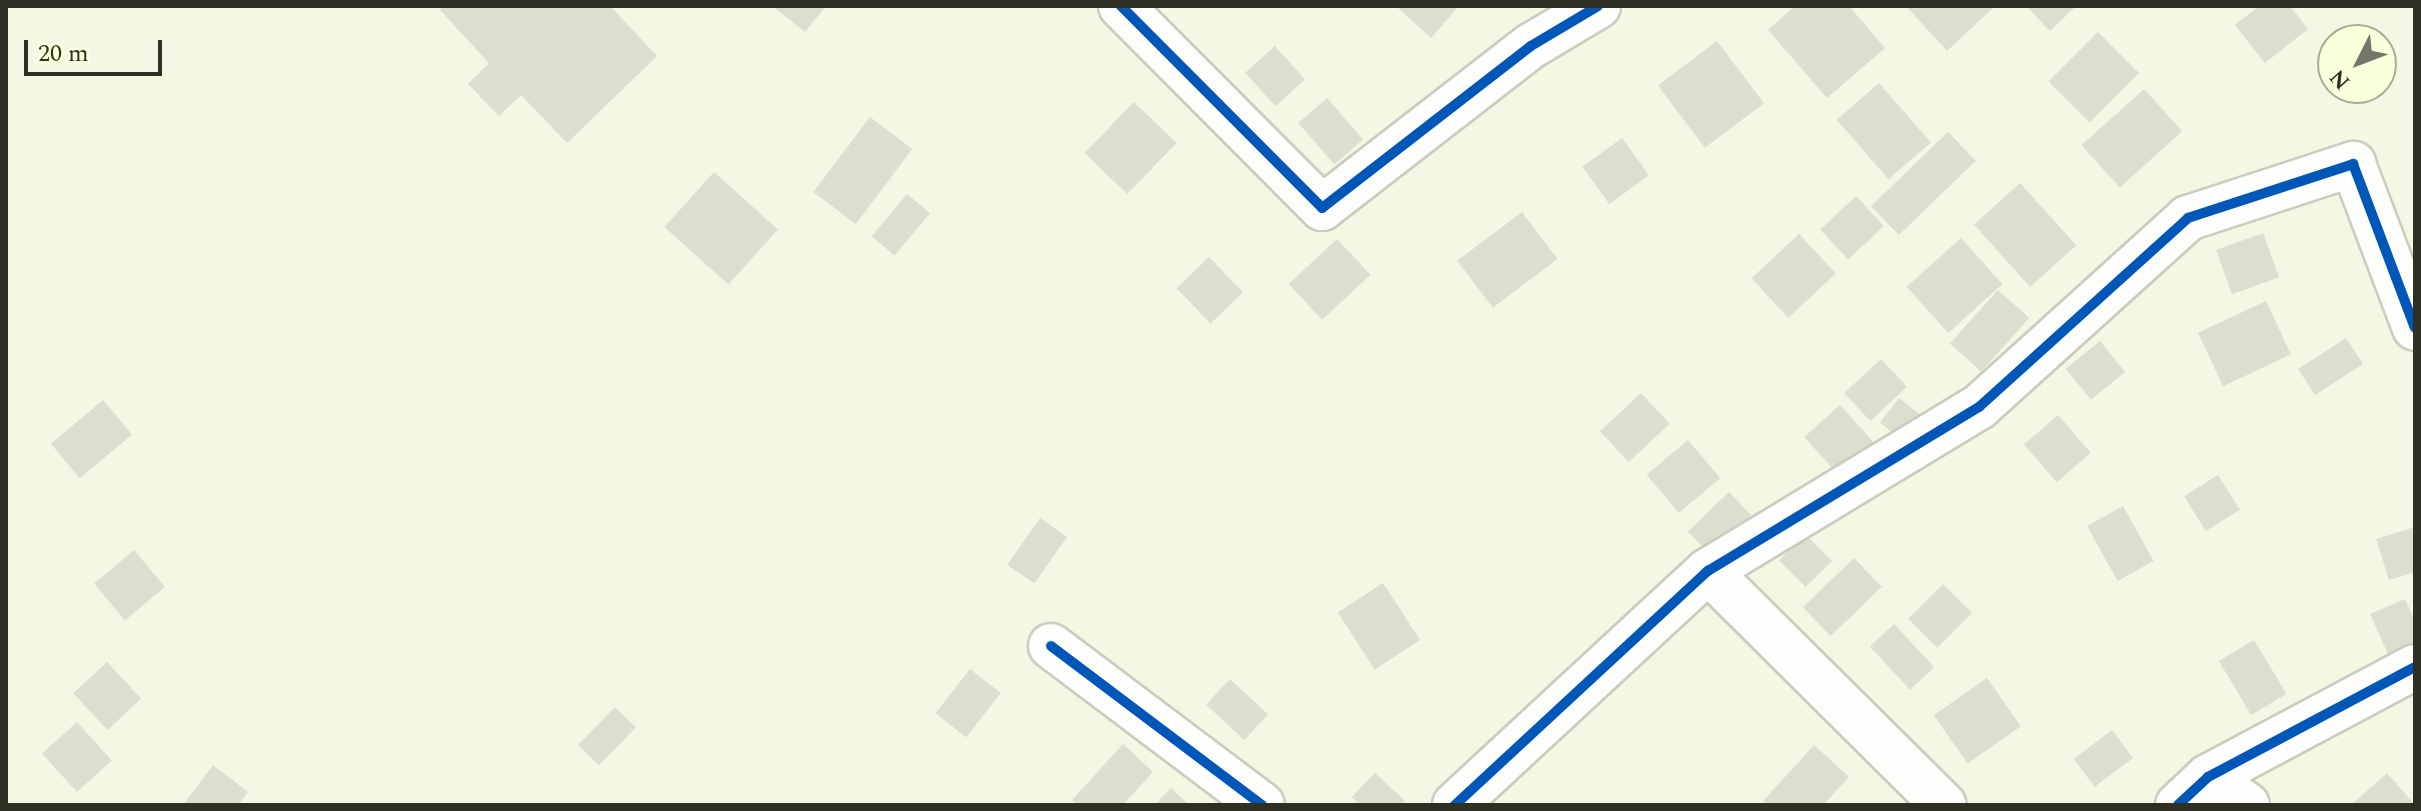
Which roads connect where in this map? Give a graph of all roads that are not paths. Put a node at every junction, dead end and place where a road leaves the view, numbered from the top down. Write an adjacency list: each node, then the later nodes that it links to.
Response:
1 (1121, 6): 2 (street)
2 (1598, 6)
3 (2415, 328): 4 (street)
4 (1708, 571): 9 (street); 10 (street)
5 (1051, 646): 8 (street)
6 (2415, 667): 7 (street)
7 (2193, 791): 11 (street)
8 (1262, 805)
9 (1455, 805)
10 (1944, 805)
11 (2247, 805)

